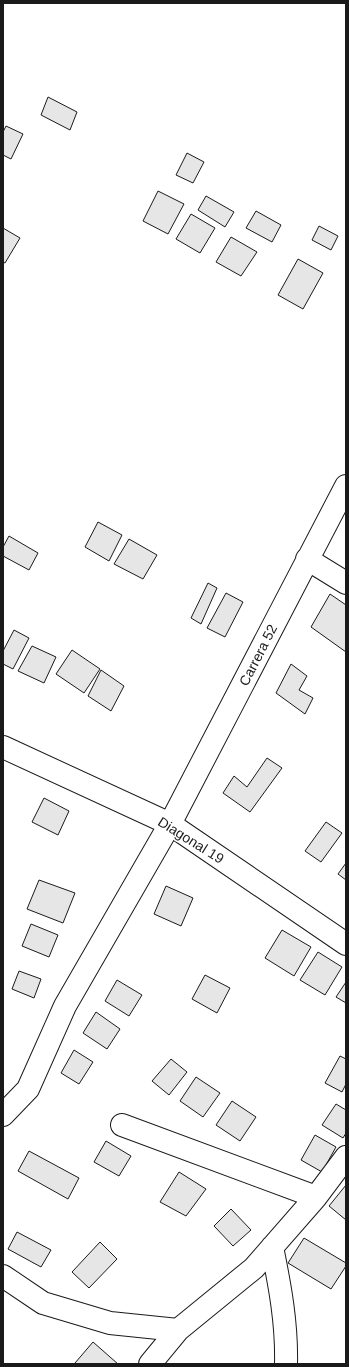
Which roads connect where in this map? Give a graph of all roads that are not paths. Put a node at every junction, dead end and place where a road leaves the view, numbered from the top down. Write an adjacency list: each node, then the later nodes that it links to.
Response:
1 (346, 486): 2 (street, Carrera 52)
2 (307, 559): 3 (street); 5 (street, Carrera 52)
3 (346, 583)
4 (3, 747): 5 (street, Diagonal 19)
5 (170, 824): 6 (street, Diagonal 19); 7 (street, Carrera 52)
6 (346, 944)
7 (3, 1115)
8 (122, 1125): 10 (street)
9 (346, 1157): 10 (street)
10 (316, 1197): 11 (street)
11 (272, 1247): 13 (street); 15 (street)
12 (3, 1276): 13 (street)
13 (178, 1330): 14 (street)
14 (150, 1364)
15 (286, 1364)

